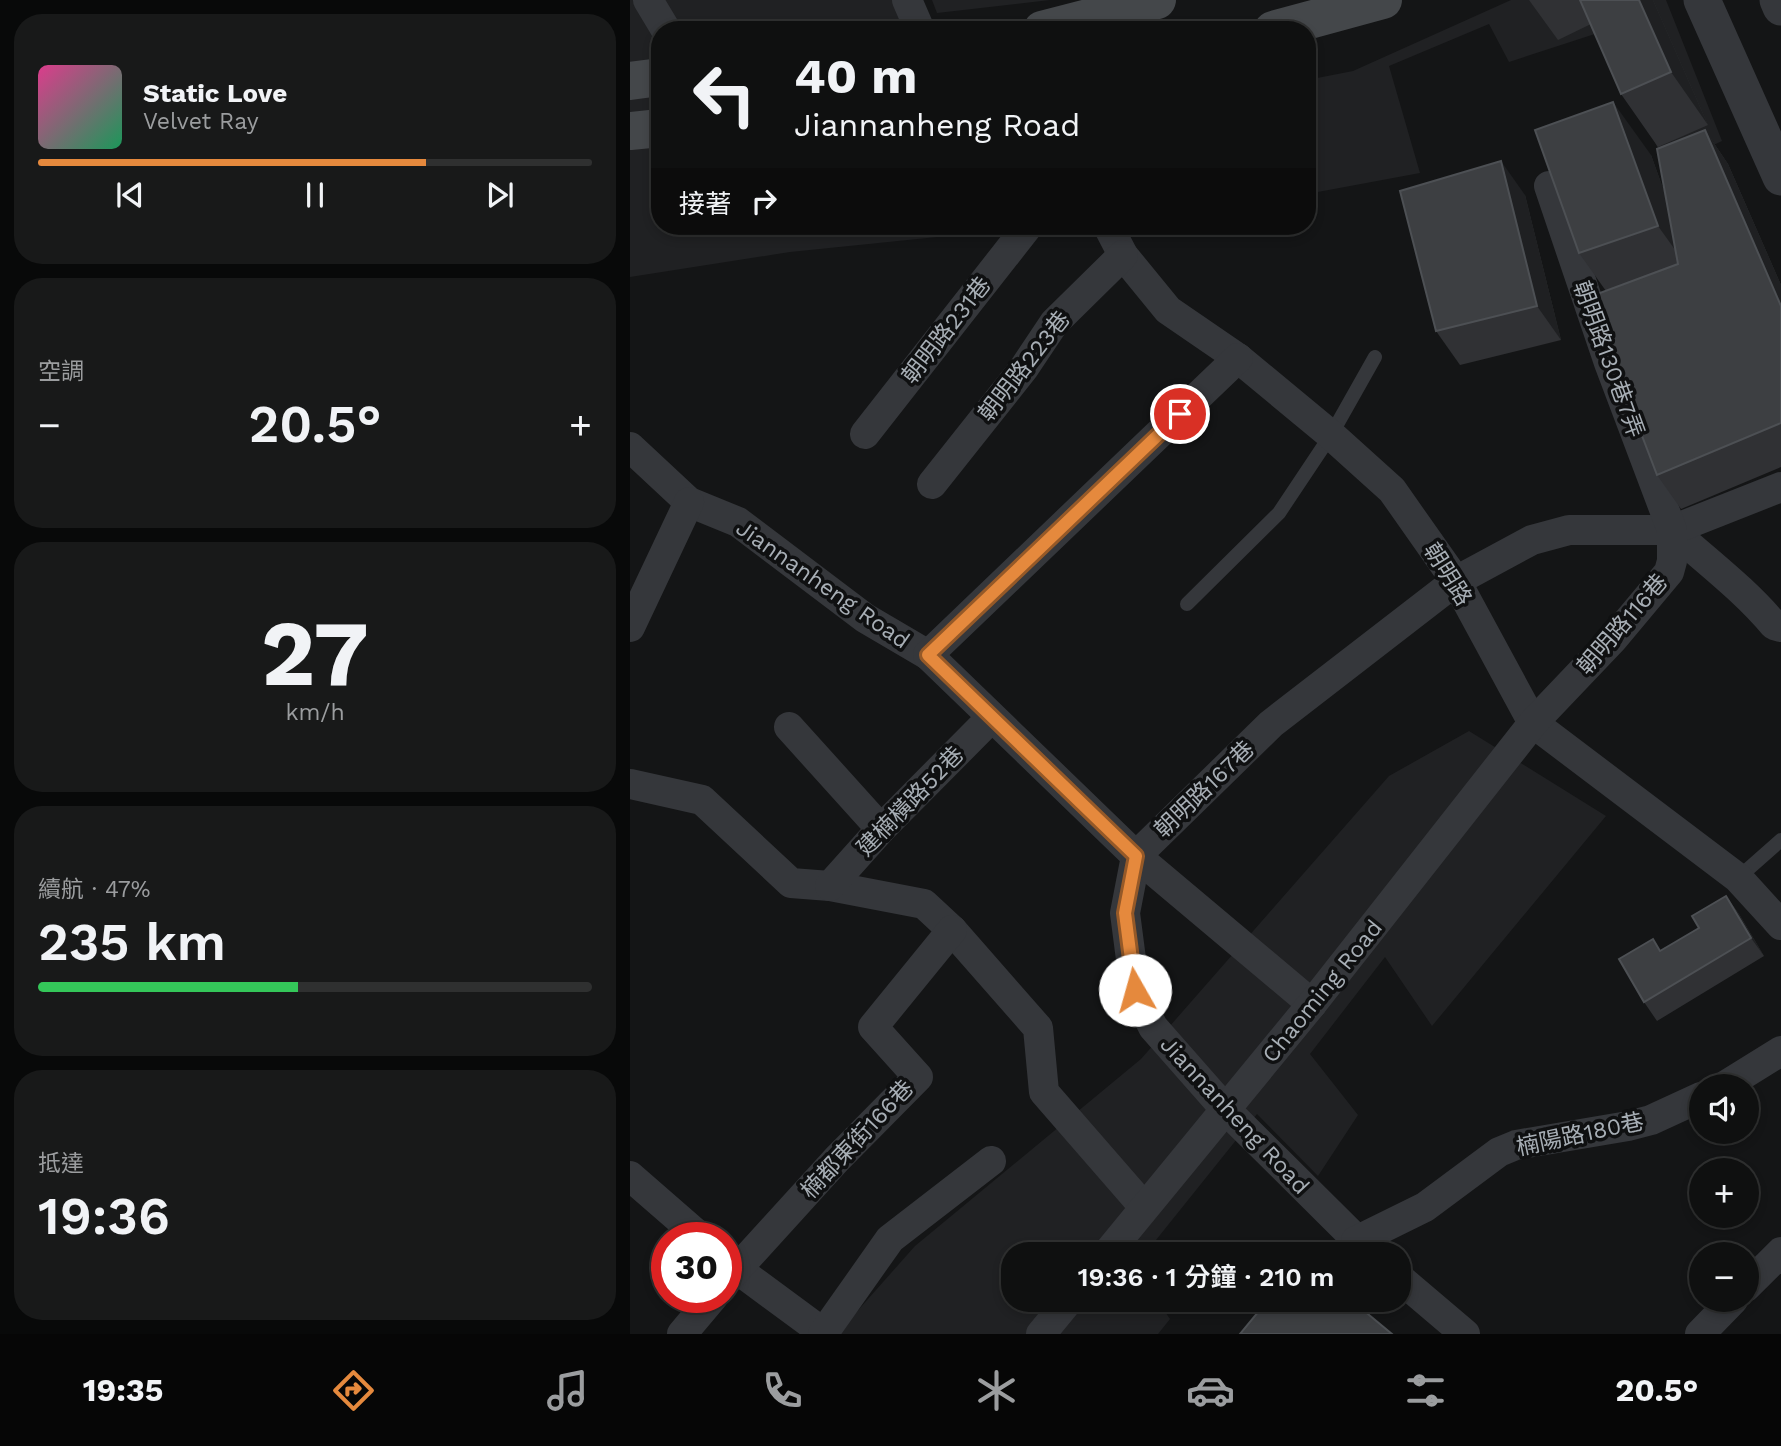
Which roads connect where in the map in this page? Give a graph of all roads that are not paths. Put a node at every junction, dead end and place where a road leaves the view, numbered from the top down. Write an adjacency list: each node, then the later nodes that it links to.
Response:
1 (648, 0): 8 (street)
2 (907, 0): 9 (street)
3 (1157, 0): 10 (main road)
4 (1383, 0): 11 (main road)
5 (1702, 0): 16 (street)
6 (1778, 0): 7 (street)
7 (1781, 7)
8 (661, 21)
9 (916, 21)
10 (1076, 21)
11 (1306, 21)
12 (651, 78): 13 (main road)
13 (630, 81)
14 (651, 129): 15 (main road)
15 (630, 131)
16 (1781, 177)
17 (1549, 186): 29 (street, 朝明路130巷7弄)
18 (1021, 235): 23 (street, 朝明路231巷)
19 (1113, 235): 20 (street, 朝明路)
20 (1124, 255): 22 (street, 朝明路); 26 (street, 朝明路223巷)
21 (1375, 357): 24 (lane)
22 (1238, 358): 24 (street, 朝明路); 34 (street)
23 (865, 434)
24 (1331, 435): 30 (street, 朝明路); 31 (lane)
25 (630, 447): 28 (street, Jiannanheng Road)
26 (932, 484)
27 (1781, 487): 29 (street)
28 (690, 502): 32 (street); 34 (street, Jiannanheng Road)
29 (1672, 530): 30 (street, 朝明路167巷); 33 (street); 36 (street, 朝明路116巷)
30 (1456, 581): 36 (street, 朝明路); 41 (street, 朝明路167巷)
31 (1187, 604)
32 (630, 627)
33 (1781, 627)
34 (928, 655): 35 (street, Jiannanheng Road)
35 (991, 718): 39 (street, 建楠橫路52巷); 41 (street, Jiannanheng Road)
36 (1532, 723): 42 (street, 朝明路); 46 (street, Chaoming Road)
37 (789, 727): 39 (street)
38 (630, 783): 43 (street)
39 (881, 829): 43 (street, 建楠橫路52巷)
40 (1781, 840): 42 (lane)
41 (1136, 856): 46 (street, 朝明路167巷); 50 (street, Jiannanheng Road)
42 (1738, 878): 44 (street, 朝明路)
43 (831, 886): 45 (street)
44 (1781, 925)
45 (952, 930): 53 (street); 59 (street, 楠都東街166巷)
46 (1312, 1004): 50 (street, Chaoming Road)
47 (1781, 1051): 48 (street)
48 (1744, 1074)
49 (1689, 1103): 57 (street, 楠陽路180巷)
50 (1226, 1110): 53 (street, Chaoming Road); 56 (street, Jiannanheng Road)
51 (991, 1161): 67 (street)
52 (630, 1176): 54 (street)
53 (1144, 1208): 55 (street, Chaoming Road)
54 (683, 1222)
55 (1116, 1242)
56 (1358, 1242)
57 (1373, 1242)
58 (1781, 1252): 60 (street)
59 (742, 1258)
60 (1759, 1274)
61 (742, 1278): 67 (street)
62 (1411, 1288): 69 (street)
63 (1059, 1312): 68 (street)
64 (1721, 1312): 70 (street)
65 (700, 1313): 66 (street)
66 (682, 1334)
67 (824, 1334)
68 (1041, 1334)
69 (1465, 1334)
70 (1700, 1334)

